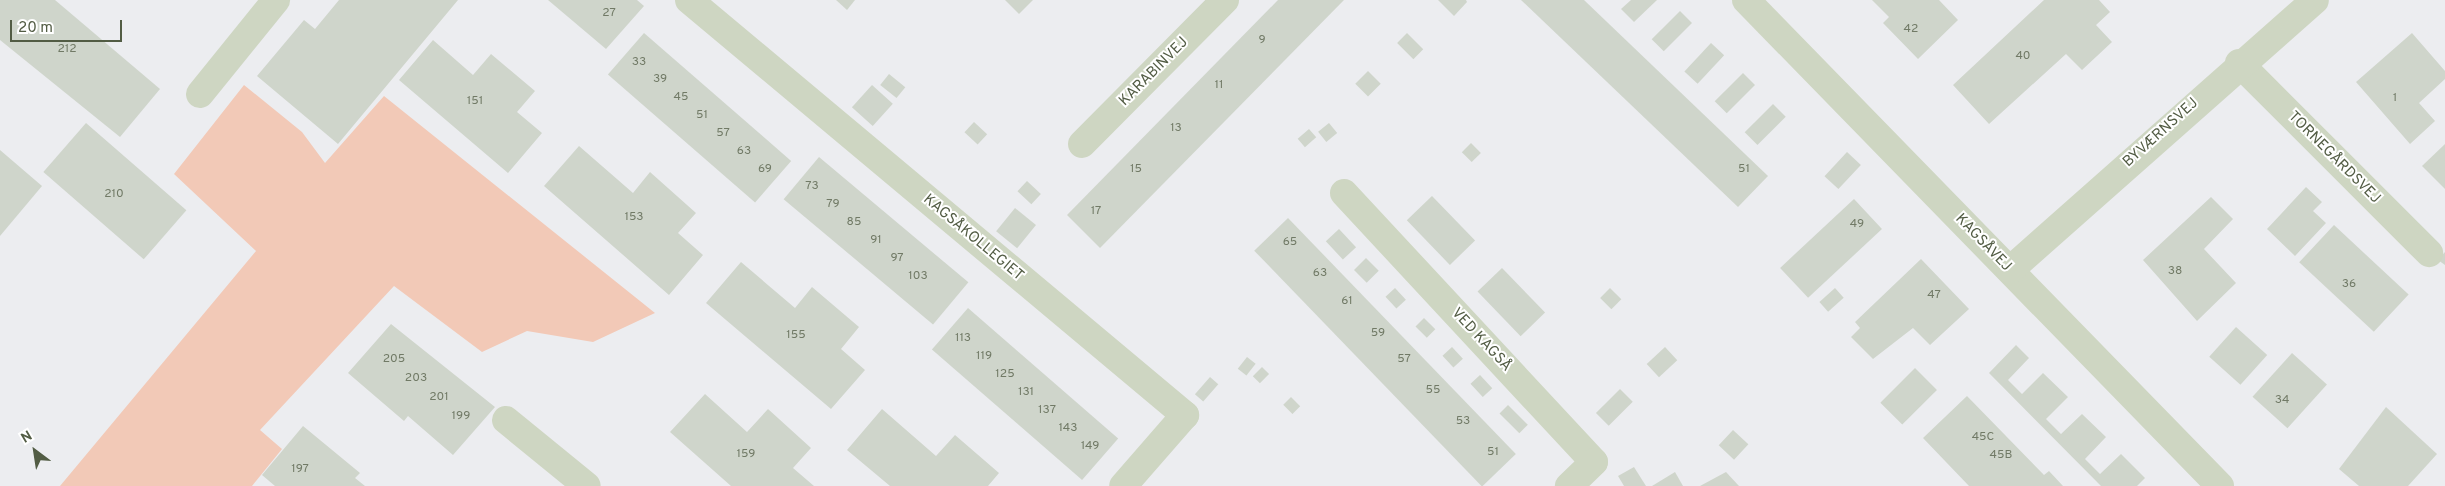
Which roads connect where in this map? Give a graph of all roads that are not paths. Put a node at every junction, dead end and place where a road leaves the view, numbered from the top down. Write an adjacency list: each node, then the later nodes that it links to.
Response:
1 (276, 0): 7 (street)
2 (689, 0): 14 (street, KAGSÅKOLLEGIET)
3 (1225, 0): 8 (street, KARABINVEJ)
4 (1746, 0): 11 (street, KAGSÅVEJ)
5 (2315, 0): 6 (street, BYVÆRNSVEJ)
6 (2239, 62): 10 (street, TORNEGÅRDSVEJ); 11 (street, BYVÆRNSVEJ)
7 (200, 94)
8 (1082, 144)
9 (1344, 193): 15 (street, VED KAGSÅ)
10 (2429, 253)
11 (2010, 270): 16 (street, KAGSÅVEJ)
12 (506, 420): 13 (street)
13 (587, 486)
14 (1123, 486)
15 (1570, 486)
16 (2220, 486)

